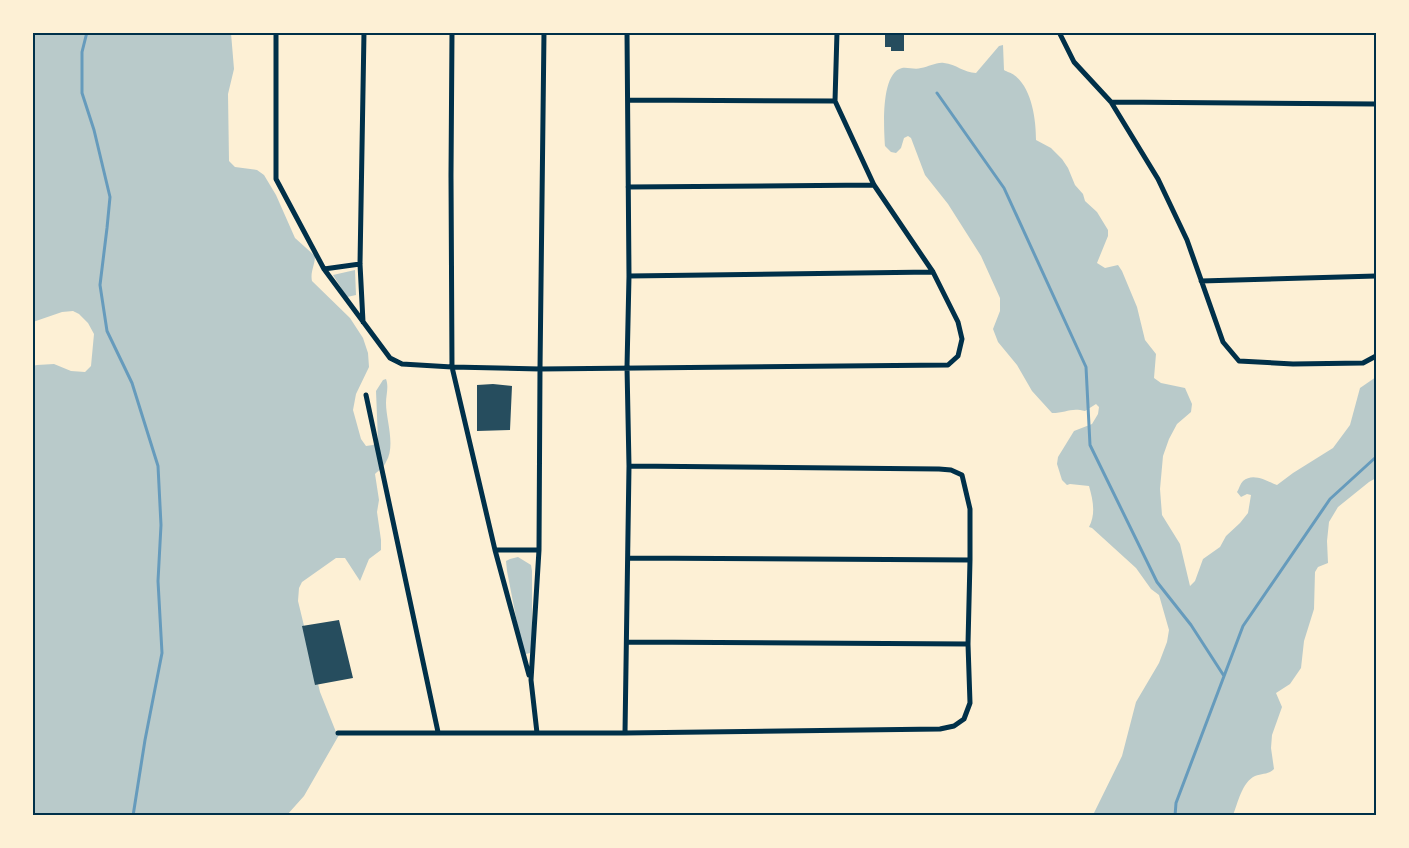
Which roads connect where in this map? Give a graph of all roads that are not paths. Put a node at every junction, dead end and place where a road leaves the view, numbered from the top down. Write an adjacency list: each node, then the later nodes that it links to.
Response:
1 (276, 32): 15 (street)
2 (364, 32): 14 (street)
3 (452, 32): 23 (street)
4 (544, 32): 24 (street)
5 (627, 32): 8 (street)
6 (837, 32): 9 (street)
7 (1059, 32): 10 (street)
8 (628, 100): 9 (street); 13 (street)
9 (835, 101): 12 (street)
10 (1111, 102): 11 (street); 19 (street)
11 (1376, 104)
12 (874, 185): 13 (street); 16 (street)
13 (628, 187): 17 (street)
14 (360, 264): 15 (street); 20 (street)
15 (324, 270): 20 (street)
16 (933, 272): 17 (street); 22 (street)
17 (629, 276): 22 (street)
18 (1376, 276): 19 (street)
19 (1201, 281): 21 (street)
20 (363, 323): 23 (street)
21 (1376, 356)
22 (627, 367): 24 (street); 26 (street)
23 (452, 368): 24 (street); 27 (street)
24 (540, 368): 28 (street)
25 (366, 395): 34 (street)
26 (629, 466): 29 (street); 30 (street)
27 (494, 550): 28 (street); 33 (street)
28 (539, 550): 33 (street)
29 (629, 558): 30 (street); 31 (street)
30 (970, 560): 32 (street)
31 (626, 642): 32 (street); 37 (street)
32 (968, 644): 37 (street)
33 (531, 680): 36 (street)
34 (438, 732): 35 (street); 36 (street)
35 (338, 733)
36 (537, 733): 37 (street)
37 (625, 733)

